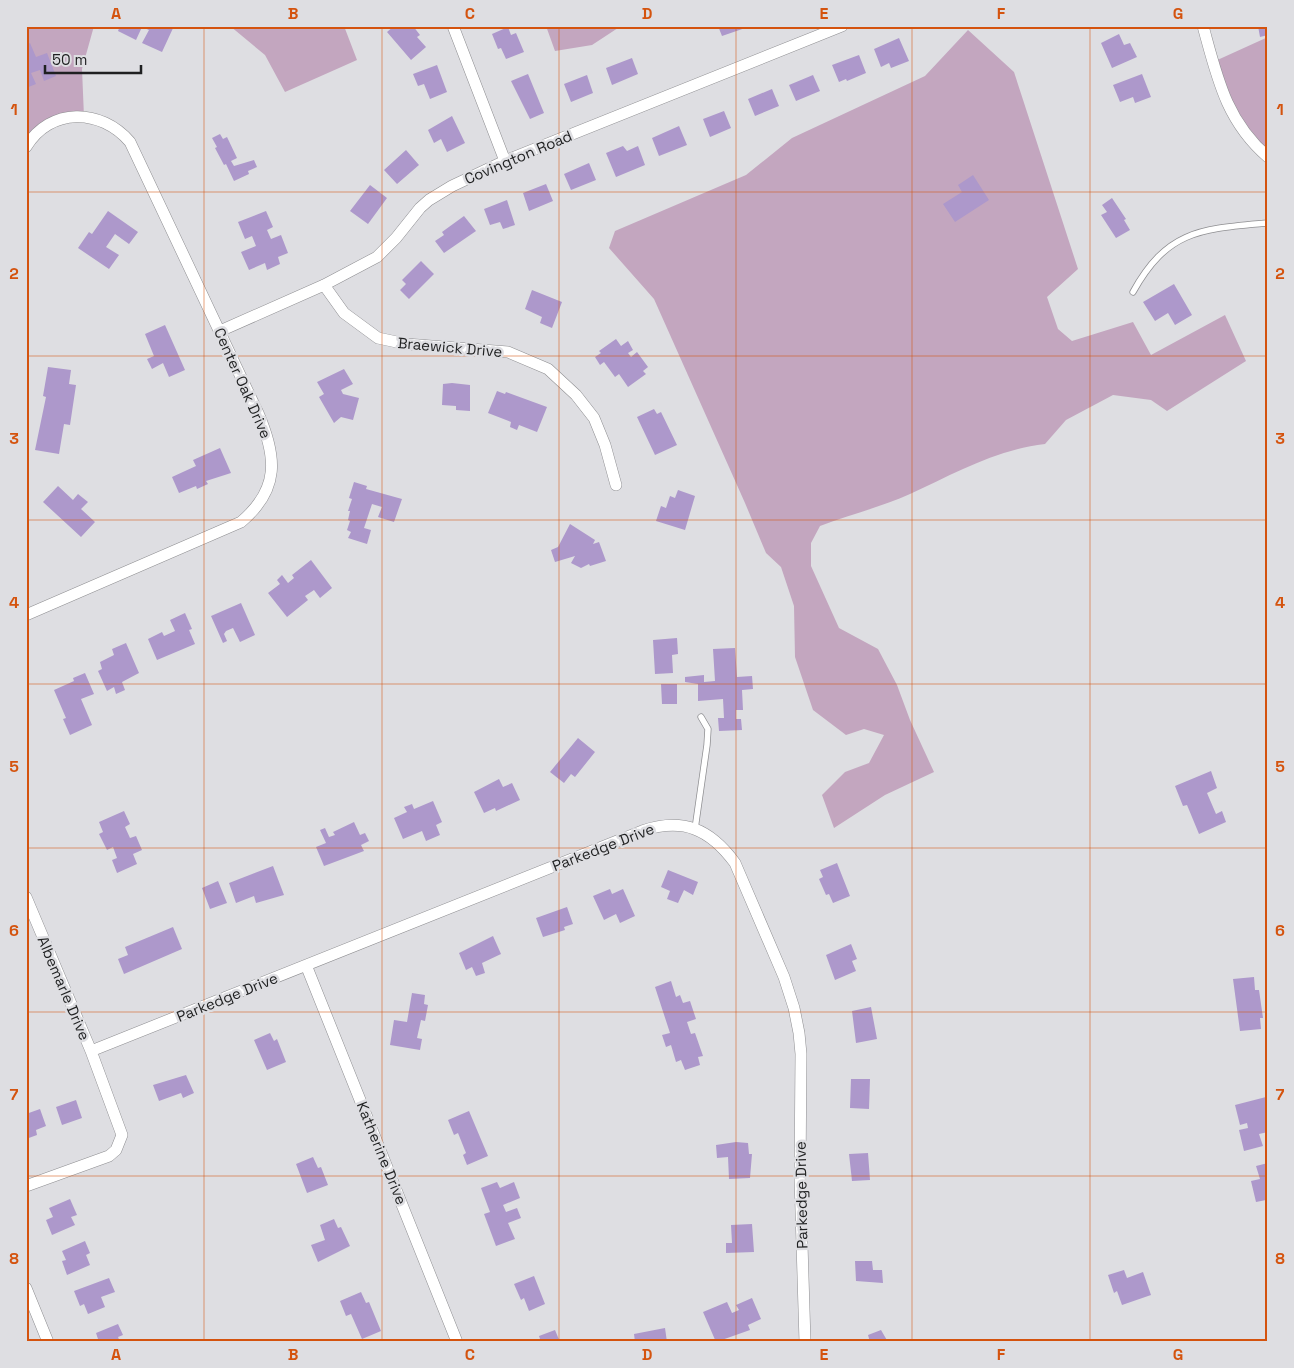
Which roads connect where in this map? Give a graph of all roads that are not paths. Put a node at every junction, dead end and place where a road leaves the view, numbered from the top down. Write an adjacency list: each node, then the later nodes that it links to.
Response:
1 (454, 26): 6 (street)
2 (842, 26): 6 (street, Covington Road)
3 (1203, 26): 5 (street)
4 (26, 147): 10 (street, Center Oak Drive)
5 (1268, 156)
6 (506, 161): 8 (street, Covington Road)
7 (1268, 223): 9 (lane)
8 (324, 285): 10 (street, Covington Road); 11 (street, Braewick Drive)
9 (1133, 292)
10 (220, 331): 12 (street, Center Oak Drive)
11 (616, 485)
12 (26, 616)
13 (701, 717): 14 (lane)
14 (695, 829): 16 (street, Parkedge Drive); 22 (street, Parkedge Drive)
15 (26, 897): 17 (street, Albemarle Drive)
16 (306, 965): 17 (street, Parkedge Drive); 21 (street, Katherine Drive)
17 (91, 1051): 18 (street, Albemarle Drive)
18 (26, 1186)
19 (26, 1288): 20 (street)
20 (48, 1342)
21 (457, 1342)
22 (805, 1342)

